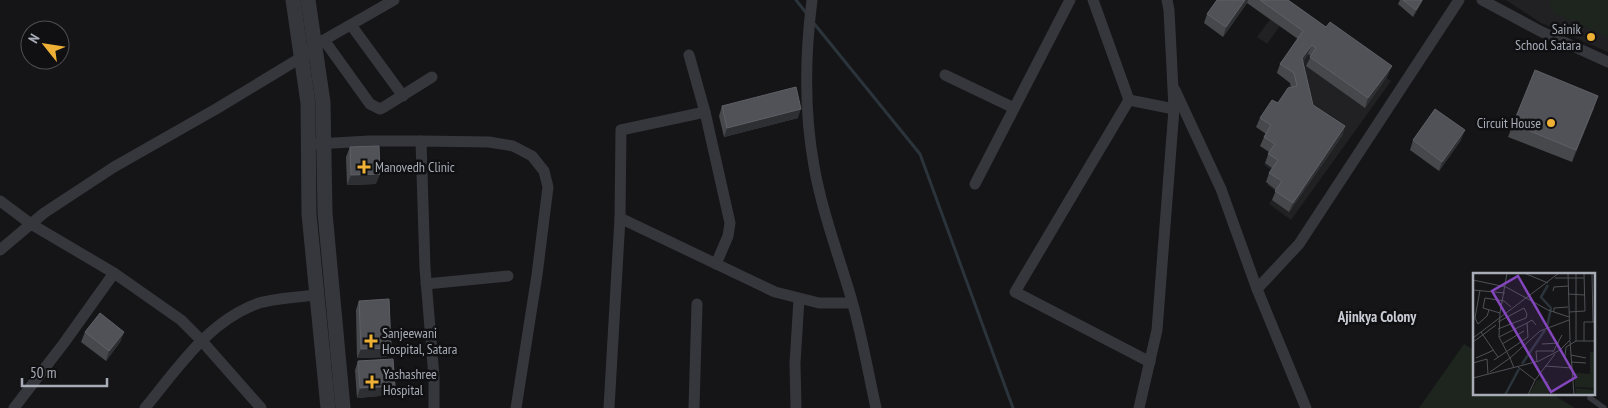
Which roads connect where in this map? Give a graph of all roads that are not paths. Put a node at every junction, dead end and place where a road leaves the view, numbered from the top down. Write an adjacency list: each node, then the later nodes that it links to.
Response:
1 (293, 0): 13 (street)
2 (308, 0): 11 (street)
3 (394, 0): 10 (street)
4 (812, 0): 39 (street)
5 (1070, 0): 20 (street)
6 (1092, 0): 19 (street)
7 (1167, 0): 17 (street)
8 (1459, 0): 35 (street)
9 (1482, 0): 14 (street)
10 (351, 25): 11 (street); 18 (street)
11 (320, 44): 13 (street); 18 (street); 24 (street)
12 (689, 55): 22 (street)
13 (302, 57): 25 (street); 29 (street)
14 (1608, 62)
15 (945, 75): 20 (street)
16 (432, 77): 18 (street)
17 (1172, 84): 21 (street); 35 (street)
18 (403, 96)
19 (1129, 100): 21 (street); 41 (street)
20 (1014, 108): 26 (street)
21 (1174, 109): 41 (street)
22 (705, 112): 28 (street); 31 (street)
23 (422, 141): 24 (street); 34 (street); 50 (street)
24 (323, 143): 25 (street); 42 (street)
25 (308, 146): 36 (street)
26 (975, 184)
27 (0, 201): 29 (street)
28 (620, 218): 31 (street); 51 (street)
29 (31, 224): 30 (street); 32 (street)
30 (0, 250)
31 (716, 264): 37 (street)
32 (114, 272): 40 (street); 44 (street)
33 (508, 276): 34 (street)
34 (426, 284): 49 (street)
35 (1257, 289): 56 (street)
36 (316, 295): 40 (street); 42 (street)
37 (799, 299): 39 (street); 53 (street)
38 (697, 304): 52 (street)
39 (852, 304): 54 (street)
40 (201, 340): 45 (street); 46 (street)
41 (1150, 362): 55 (street)
42 (332, 370): 47 (street); 48 (street)
43 (1590, 398): 57 (lane)
44 (14, 408)
45 (145, 408)
46 (261, 408)
47 (328, 408)
48 (343, 408)
49 (434, 408)
50 (516, 408)
51 (609, 408)
52 (694, 408)
53 (796, 408)
54 (876, 408)
55 (1139, 408)
56 (1306, 408)
57 (1604, 408)

